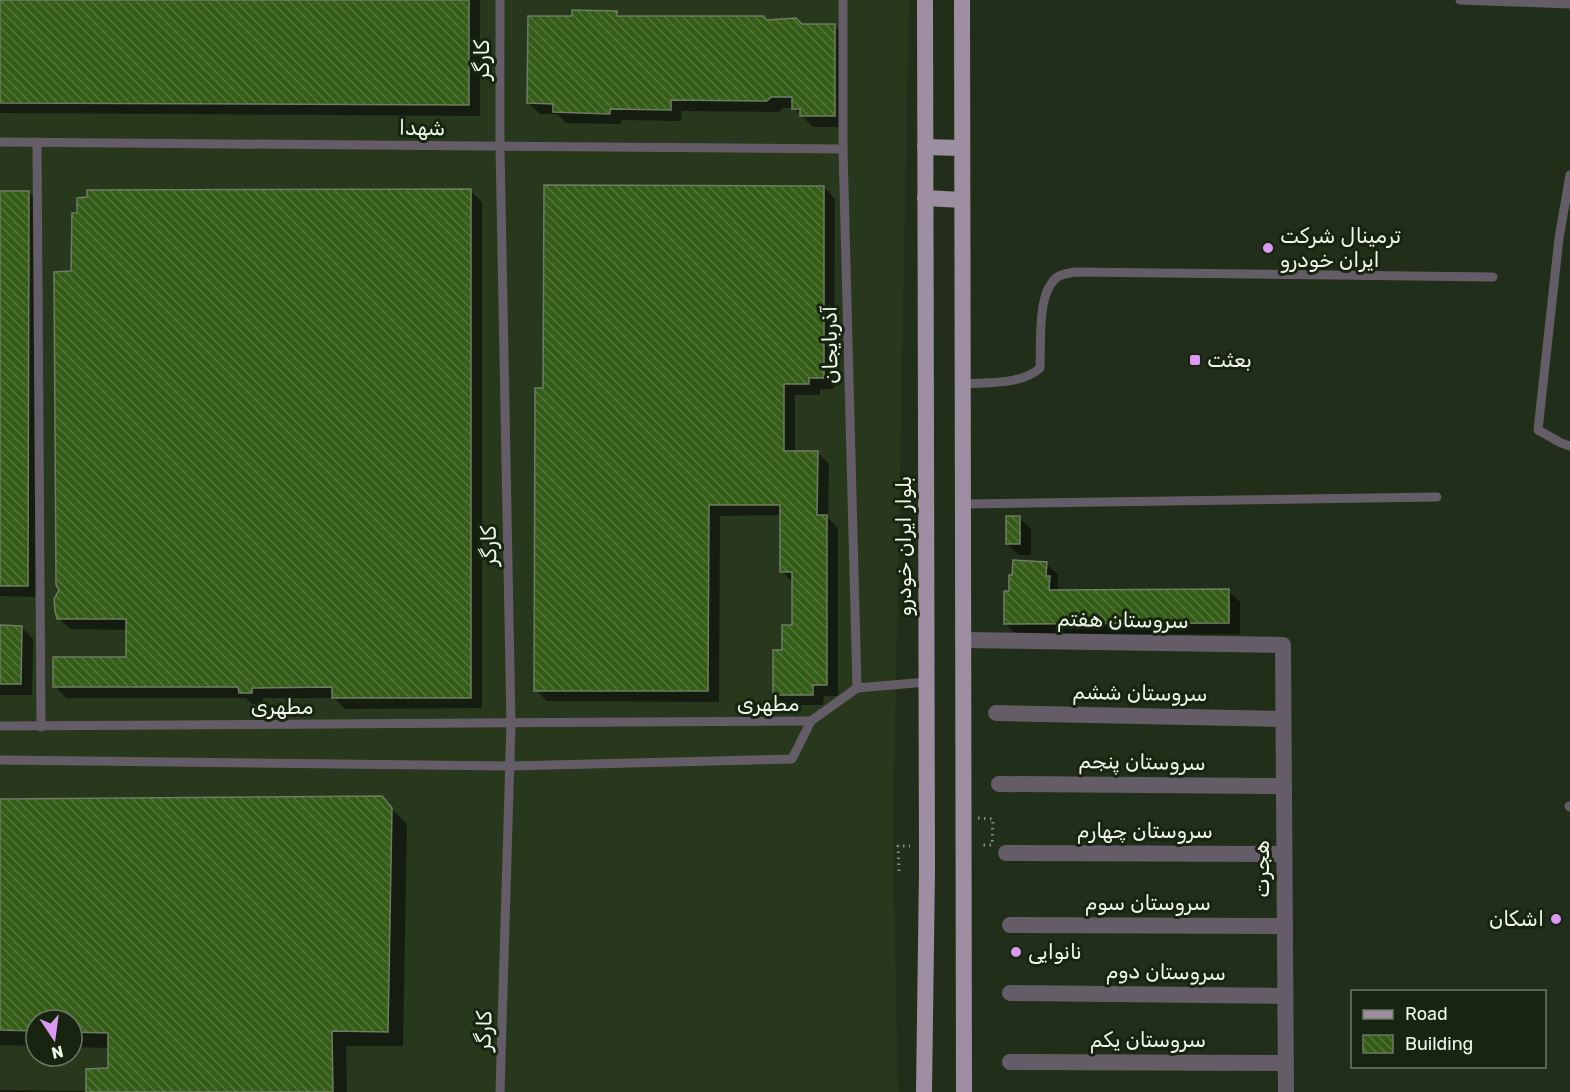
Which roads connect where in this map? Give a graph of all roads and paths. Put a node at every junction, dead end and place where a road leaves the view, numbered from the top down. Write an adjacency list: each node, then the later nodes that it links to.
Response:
1 (500, 0): 9 (lane, کارگر)
2 (843, 0): 12 (lane, آذربایجان)
3 (925, 0): 10 (main road, بلوار ایران خودرو)
4 (962, 0): 11 (main road)
5 (1460, 0): 6 (lane)
6 (1570, 4)
7 (0, 142): 8 (lane, شهدا)
8 (37, 142): 9 (lane, شهدا); 32 (lane)
9 (500, 147): 12 (lane, شهدا); 30 (lane, کارگر)
10 (925, 147): 11 (main road); 15 (main road, بلوار ایران خودرو)
11 (962, 148): 16 (main road)
12 (843, 149): 26 (lane, آذربایجان)
13 (1570, 175): 14 (lane)
14 (1568, 187): 17 (lane); 20 (lane)
15 (926, 198): 16 (main road); 25 (main road, بلوار ایران خودرو)
16 (962, 200): 19 (main road)
17 (1570, 214)
18 (1493, 277): 19 (lane)
19 (962, 384): 22 (main road)
20 (1570, 446)
21 (1437, 497): 22 (lane)
22 (963, 504): 23 (main road)
23 (963, 640): 24 (street, سروستان هفتم); 50 (main road)
24 (1283, 645): 28 (street, هجرت)
25 (927, 682): 26 (lane); 49 (main road, بلوار ایران خودرو)
26 (857, 688): 29 (lane)
27 (996, 713): 28 (street, سروستان ششم)
28 (1283, 719): 36 (street, هجرت)
29 (811, 721): 30 (lane, مطهری); 34 (lane, مطهری)
30 (511, 723): 32 (lane, مطهری); 34 (lane, کارگر)
31 (0, 726): 32 (lane, مطهری)
32 (42, 726)
33 (0, 760): 34 (lane, مطهری)
34 (509, 766): 48 (lane, کارگر)
35 (999, 784): 36 (street, سروستان پنجم)
36 (1284, 786): 40 (street, هجرت)
37 (993, 819): 39 (path)
38 (898, 846): 41 (path)
39 (999, 849): 40 (street, سروستان چهارم)
40 (1284, 854): 43 (street, هجرت)
41 (899, 871)
42 (1010, 925): 43 (street, سروستان سوم)
43 (1285, 926): 45 (street, هجرت)
44 (1010, 993): 45 (street, سروستان دوم)
45 (1286, 996): 47 (street, هجرت)
46 (1010, 1062): 47 (street, سروستان یکم)
47 (1286, 1063): 51 (street, هجرت)
48 (500, 1092)
49 (924, 1092)
50 (964, 1092)
51 (1286, 1092)

